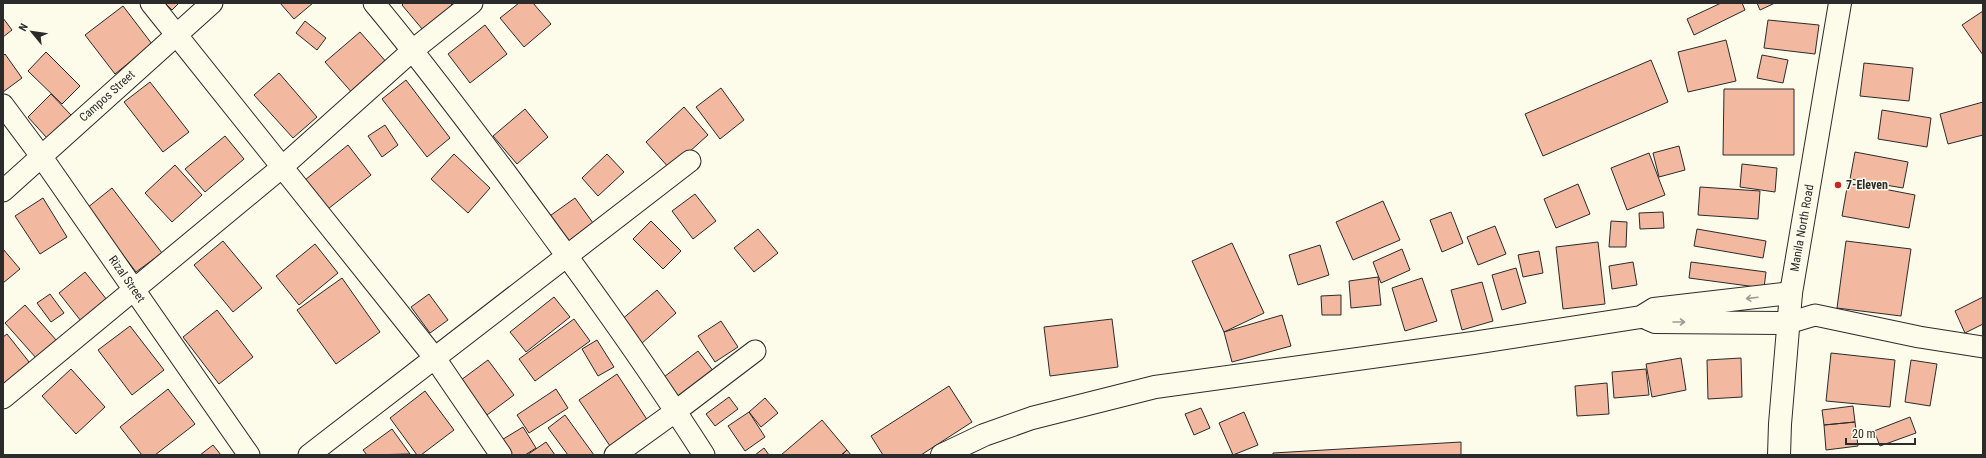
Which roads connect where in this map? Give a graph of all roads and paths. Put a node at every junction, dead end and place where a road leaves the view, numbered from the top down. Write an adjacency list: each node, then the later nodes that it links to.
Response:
1 (151, 3): 6 (street)
2 (212, 3): 6 (street, Campos Street)
3 (374, 3): 7 (street)
4 (472, 3): 7 (street)
5 (1840, 3): 15 (main road, Manila North Road)
6 (177, 34): 9 (street, Campos Street); 11 (street)
7 (413, 50): 11 (street); 13 (street)
8 (3, 105): 9 (street, Rizal Street)
9 (41, 156): 12 (street, Campos Street); 14 (street, Rizal Street)
10 (690, 161): 13 (street)
11 (281, 168): 14 (street); 21 (street)
12 (3, 191)
13 (568, 256): 21 (street); 23 (street)
14 (134, 288): 22 (street); 24 (street, Rizal Street)
15 (1791, 293): 16 (street); 17 (main road, one-way to 17); 18 (main road, Manila North Road)
16 (1815, 315): 18 (street); 19 (street)
17 (1641, 317): 18 (main road, one-way to 18); 29 (main road)
18 (1788, 323): 30 (main road, Manila North Road)
19 (1983, 347)
20 (755, 351): 23 (street)
21 (434, 357): 25 (street); 26 (street)
22 (3, 398)
23 (676, 412): 27 (street); 28 (street)
24 (249, 455)
25 (309, 455)
26 (501, 455)
27 (615, 455)
28 (704, 455)
29 (942, 455)
30 (1780, 455)

